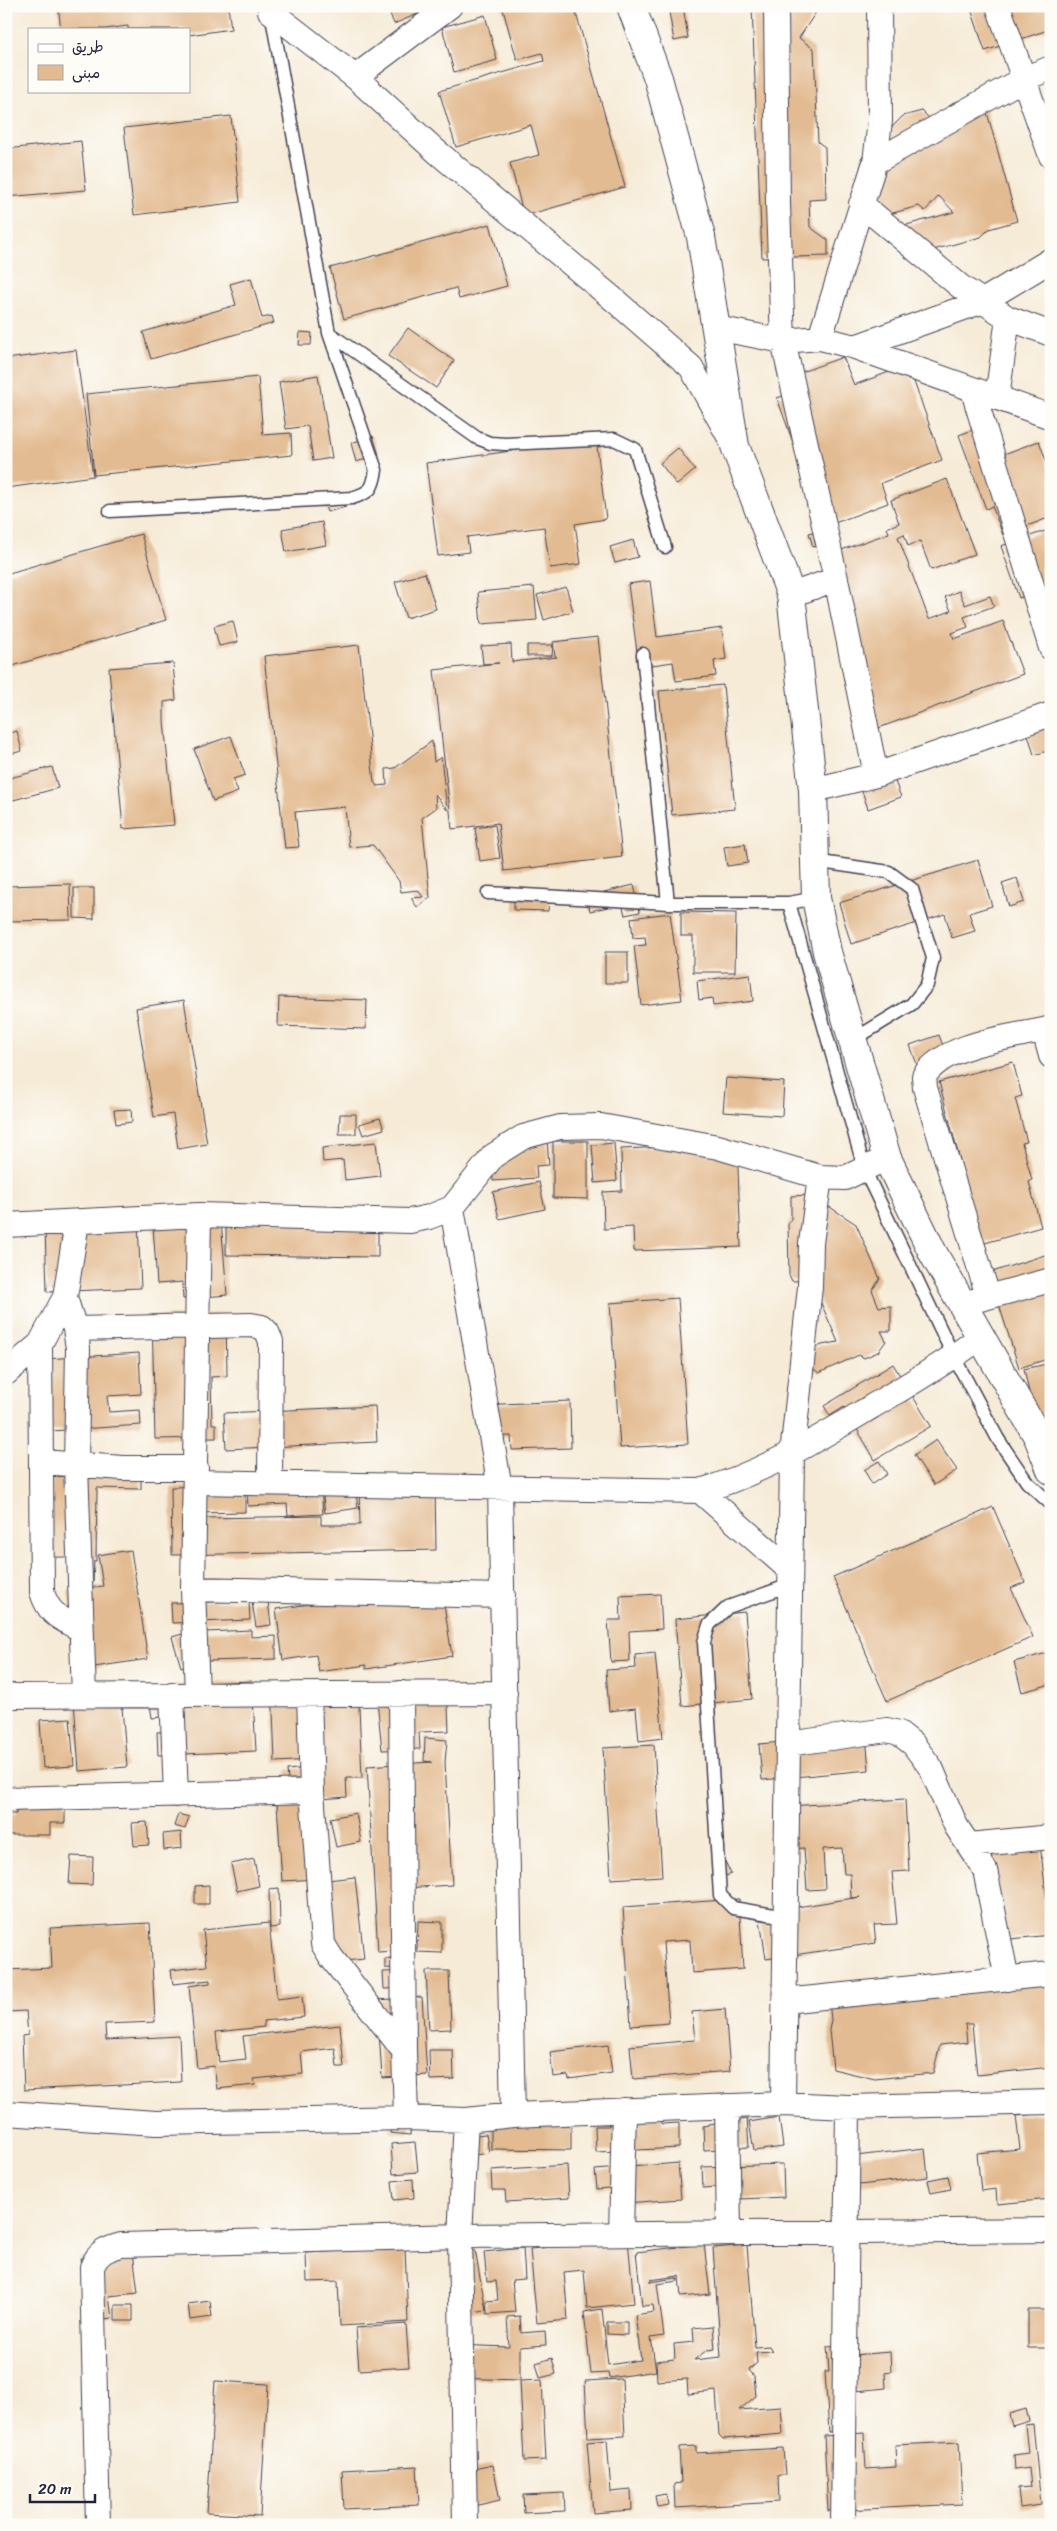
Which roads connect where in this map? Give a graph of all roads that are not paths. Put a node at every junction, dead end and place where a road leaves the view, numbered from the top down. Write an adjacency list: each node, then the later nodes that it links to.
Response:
1 (450, 6): 8 (street)
2 (631, 6): 16 (main road)
3 (776, 6): 20 (street)
4 (878, 6): 11 (street)
5 (998, 6): 9 (street)
6 (270, 9): 8 (street); 17 (lane)
7 (1051, 68): 9 (street)
8 (355, 77): 25 (street)
9 (1023, 79): 10 (street); 11 (street)
10 (1051, 156)
11 (875, 162): 12 (street)
12 (861, 204): 14 (street); 19 (street)
13 (1051, 260): 14 (street)
14 (983, 301): 15 (street); 21 (street)
15 (1008, 318): 18 (street); 23 (street)
16 (716, 328): 20 (street); 25 (main road)
17 (329, 333): 26 (lane); 27 (lane)
18 (1051, 334)
19 (820, 338): 20 (street); 21 (street)
20 (783, 341): 28 (street)
21 (855, 347): 22 (street)
22 (973, 391): 23 (street); 30 (street)
23 (997, 398): 24 (street)
24 (1051, 417)
25 (734, 446): 29 (main road)
26 (110, 511)
27 (665, 547)
28 (836, 579): 29 (street); 33 (street)
29 (791, 595): 34 (main road)
30 (1051, 648)
31 (643, 654): 38 (lane)
32 (1051, 714): 33 (street)
33 (876, 775): 34 (street)
34 (813, 790): 35 (main road)
35 (814, 861): 37 (main road); 41 (lane)
36 (488, 893): 38 (lane)
37 (816, 898): 39 (lane); 41 (main road)
38 (668, 903): 39 (lane)
39 (789, 903): 43 (lane)
40 (1047, 1029): 42 (street); 50 (street)
41 (852, 1040): 43 (main road)
42 (1051, 1056)
43 (876, 1164): 44 (street); 52 (main road); 57 (lane)
44 (820, 1177): 45 (street); 59 (street)
45 (452, 1208): 46 (street); 65 (street)
46 (199, 1215): 47 (street); 53 (street)
47 (77, 1222): 48 (street); 51 (street)
48 (6, 1225)
49 (1051, 1280): 50 (street)
50 (988, 1296): 52 (street)
51 (64, 1297): 54 (street); 56 (street)
52 (962, 1304): 55 (main road)
53 (198, 1325): 54 (street); 63 (street); 64 (street)
54 (74, 1329): 61 (street)
55 (981, 1337): 57 (street); 62 (main road)
56 (40, 1344): 58 (street); 60 (street)
57 (954, 1357): 59 (street); 67 (lane)
58 (6, 1373)
59 (792, 1455): 66 (street); 68 (street)
60 (41, 1462): 61 (street); 71 (street)
61 (76, 1465): 63 (street); 71 (street)
62 (1051, 1470)
63 (196, 1475): 64 (street); 69 (street)
64 (270, 1483): 65 (street)
65 (500, 1488): 66 (street); 70 (street)
66 (700, 1491): 68 (street)
67 (1051, 1504)
68 (790, 1578): 79 (street); 85 (lane)
69 (194, 1589): 70 (street); 75 (street)
70 (503, 1596): 73 (street)
71 (80, 1629): 78 (street)
72 (400, 1693): 73 (street); 76 (street); 89 (street)
73 (505, 1693): 96 (street)
74 (172, 1694): 75 (street); 78 (street); 81 (street)
75 (197, 1694): 76 (street)
76 (309, 1695): 80 (street)
77 (6, 1696): 78 (street)
78 (84, 1696)
79 (788, 1744): 84 (street); 85 (street)
80 (312, 1791): 81 (street); 89 (street)
81 (176, 1795): 82 (street)
82 (6, 1799)
83 (1051, 1837): 84 (street)
84 (969, 1845): 87 (street)
85 (786, 1917): 88 (street)
86 (1051, 1974): 87 (street)
87 (1006, 1979): 88 (street)
88 (784, 2001): 91 (street)
89 (404, 2051): 97 (street)
90 (1051, 2102): 93 (street)
91 (783, 2104): 92 (street); 93 (street)
92 (727, 2106): 94 (street); 101 (street)
93 (848, 2107): 100 (street)
94 (624, 2110): 96 (street); 102 (street)
95 (6, 2113): 97 (street)
96 (514, 2115): 98 (street)
97 (406, 2118): 98 (street)
98 (466, 2120): 103 (street)
99 (1051, 2230): 100 (street)
100 (848, 2232): 101 (street); 106 (street)
101 (729, 2233): 102 (street)
102 (621, 2234): 103 (street)
103 (460, 2236): 104 (street); 105 (street)
104 (98, 2525)
105 (465, 2525)
106 (843, 2525)

